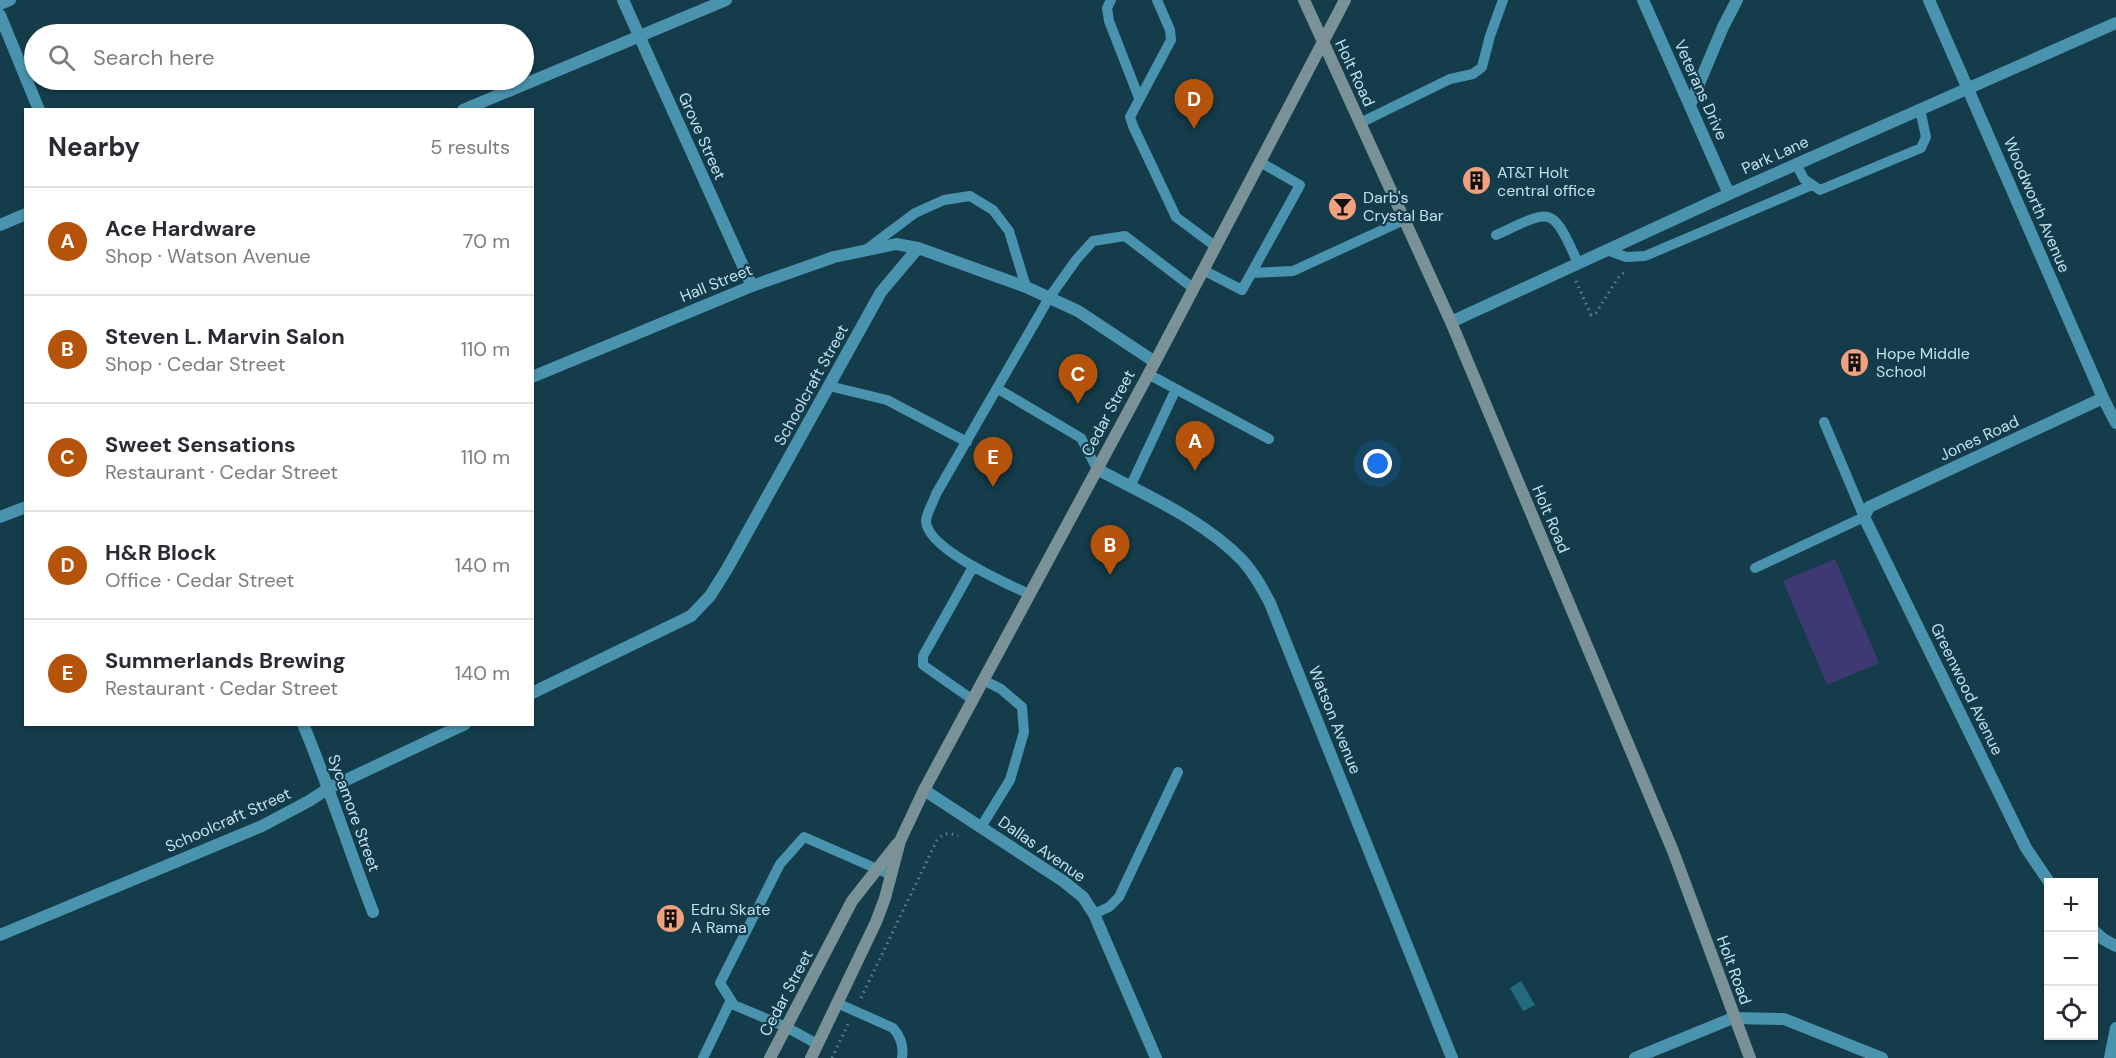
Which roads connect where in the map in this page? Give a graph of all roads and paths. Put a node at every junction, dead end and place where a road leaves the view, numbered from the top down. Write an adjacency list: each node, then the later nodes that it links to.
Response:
1 (10, 0): 12 (street)
2 (623, 0): 15 (street, Grove Street)
3 (726, 0): 15 (street)
4 (1111, 0): 22 (lane)
5 (1156, 0): 22 (lane)
6 (1304, 0): 16 (main road, Holt Road)
7 (1345, 0): 16 (main road, Cedar Street)
8 (1642, 0): 23 (street, Veterans Drive)
9 (1737, 0): 23 (street)
10 (1929, 0): 19 (street, Woodworth Avenue)
11 (1499, 2): 27 (lane)
12 (0, 4)
13 (0, 15): 17 (street)
14 (2116, 23): 19 (street, Park Lane)
15 (639, 37): 18 (street); 45 (street, Grove Street)
16 (1323, 42): 27 (main road, Holt Road); 28 (main road, Cedar Street)
17 (24, 73)
18 (534, 81)
19 (1969, 87): 26 (street, Park Lane); 56 (street, Woodworth Avenue)
20 (31, 90): 24 (street)
21 (511, 90): 25 (street)
22 (1139, 98): 36 (lane)
23 (1690, 105): 31 (street, Veterans Drive)
24 (38, 108)
25 (468, 108)
26 (1920, 109): 29 (street, Park Lane); 30 (lane)
27 (1360, 123): 33 (main road, Holt Road)
28 (1260, 162): 36 (main road, Cedar Street); 43 (lane)
29 (1796, 164): 30 (lane); 31 (street, Park Lane)
30 (1812, 185): 39 (lane)
31 (1729, 194): 39 (street, Park Lane)
32 (24, 215): 34 (street)
33 (1404, 220): 43 (lane); 49 (main road, Holt Road)
34 (0, 225)
35 (1496, 235): 40 (lane)
36 (1215, 246): 42 (main road, Cedar Street)
37 (918, 248): 38 (street, Hall Street); 46 (street); 53 (street, Schoolcraft Street)
38 (867, 249): 45 (street, Hall Street); 46 (lane)
39 (1607, 250): 40 (street, Park Lane)
40 (1578, 263): 49 (street, Park Lane)
41 (1630, 267): 44 (path)
42 (1203, 270): 43 (lane); 47 (main road, Cedar Street)
43 (1252, 273)
44 (1576, 280)
45 (752, 286): 52 (street, Hall Street)
46 (1026, 287): 48 (street)
47 (1193, 288): 48 (lane); 50 (main road, Cedar Street)
48 (1049, 298): 50 (street); 54 (lane)
49 (1451, 322): 91 (main road, Holt Road)
50 (1155, 362): 51 (main road, Cedar Street)
51 (1148, 374): 55 (lane); 61 (main road, Cedar Street)
52 (534, 376)
53 (829, 386): 60 (lane); 70 (street, Schoolcraft Street)
54 (998, 389): 60 (lane); 61 (lane)
55 (1176, 389): 59 (lane); 62 (lane)
56 (2103, 398): 58 (street, Woodworth Avenue); 64 (street, Jones Road)
57 (1824, 422): 64 (lane)
58 (2116, 423)
59 (1269, 439)
60 (967, 442): 66 (lane)
61 (1096, 469): 62 (street, Watson Avenue); 68 (main road, Cedar Street)
62 (1130, 487): 101 (street, Watson Avenue)
63 (24, 508): 65 (street)
64 (1867, 512): 67 (lane); 82 (street, Greenwood Avenue)
65 (0, 518)
66 (973, 567): 68 (lane); 71 (lane)
67 (1755, 568)
68 (1029, 594): 69 (main road, Cedar Street)
69 (983, 680): 71 (main road, Cedar Street); 77 (lane)
70 (534, 692)
71 (973, 700): 76 (main road, Cedar Street)
72 (304, 726): 75 (street, Sycamore Street)
73 (461, 726): 75 (street, Schoolcraft Street)
74 (1178, 772): 84 (lane)
75 (329, 788): 83 (street, Sycamore Street); 86 (street, Schoolcraft Street)
76 (924, 790): 77 (street, Dallas Avenue); 79 (main road, Cedar Street)
77 (981, 827): 84 (street, Dallas Avenue)
78 (958, 836): 90 (path)
79 (900, 841): 80 (main road, Cedar Street); 81 (main road)
80 (877, 868): 81 (lane); 88 (lane); 92 (main road, Cedar Street)
81 (891, 875): 89 (main road)
82 (2046, 878)
83 (373, 912)
84 (1094, 914): 100 (street, Dallas Avenue)
85 (2095, 932): 87 (street)
86 (0, 935)
87 (2116, 946)
88 (731, 1000): 92 (lane); 95 (lane)
89 (837, 1003): 90 (lane); 94 (main road)
90 (855, 1010): 98 (path); 99 (lane)
91 (1734, 1018): 102 (street); 103 (main road, Holt Road); 104 (street)
92 (786, 1027): 94 (lane); 96 (main road, Cedar Street)
93 (2116, 1028): 105 (street)
94 (818, 1044): 97 (main road)
95 (703, 1058)
96 (770, 1058)
97 (811, 1058)
98 (832, 1058)
99 (902, 1058)
100 (1156, 1058)
101 (1452, 1058)
102 (1635, 1058)
103 (1750, 1058)
104 (1882, 1058)
105 (2110, 1058)

